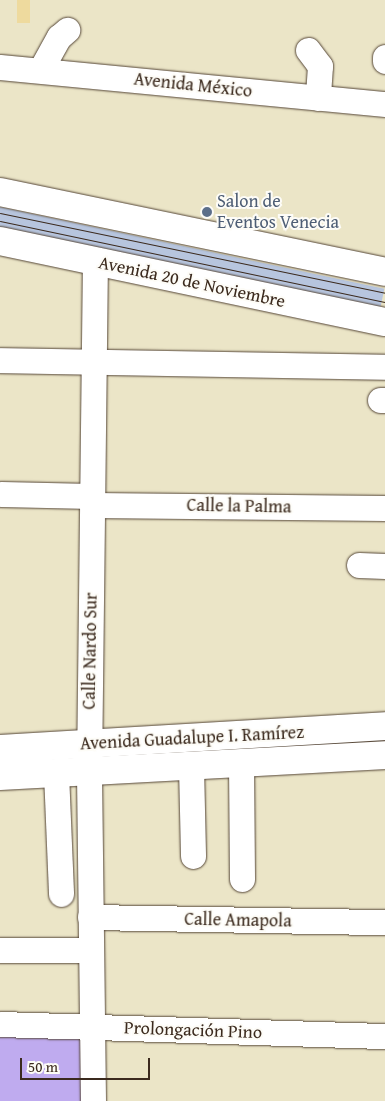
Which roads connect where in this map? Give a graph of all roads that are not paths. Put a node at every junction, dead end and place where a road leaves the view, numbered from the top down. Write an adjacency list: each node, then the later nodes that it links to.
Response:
1 (67, 30): 4 (street)
2 (308, 50): 5 (street)
3 (0, 67): 4 (street, Avenida México)
4 (41, 70): 5 (street, Avenida México)
5 (318, 98): 6 (street, Avenida México)
6 (385, 104)
7 (0, 192): 10 (main road)
8 (0, 241): 9 (main road, Avenida 20 de Noviembre)
9 (95, 261): 11 (main road, Avenida 20 de Noviembre); 13 (street, Calle Nardo Sur)
10 (385, 272)
11 (385, 322)
12 (0, 360): 13 (street)
13 (94, 360): 14 (street); 16 (street, Calle Nardo Sur)
14 (385, 366)
15 (1, 494): 16 (street, Calle la Palma)
16 (92, 500): 17 (street, Calle la Palma); 21 (street, Calle Nardo Sur)
17 (385, 508)
18 (359, 566): 19 (street)
19 (385, 566)
20 (385, 726): 21 (main road, Avenida Guadalupe I. Ramírez)
21 (89, 744): 22 (main road, Avenida Guadalupe I. Ramírez); 26 (street, Calle Nardo Sur)
22 (0, 749)
23 (385, 755): 24 (main road, Avenida Guadalupe I. Ramírez)
24 (242, 763): 25 (main road, Avenida Guadalupe I. Ramírez); 30 (street)
25 (191, 766): 26 (main road, Avenida Guadalupe I. Ramírez); 29 (street)
26 (89, 771): 27 (main road, Avenida Guadalupe I. Ramírez); 32 (street, Calle Nardo Sur)
27 (56, 773): 28 (main road, Avenida Guadalupe I. Ramírez); 31 (street)
28 (0, 776)
29 (192, 856)
30 (242, 879)
31 (61, 894)
32 (90, 917): 33 (street, Calle Amapola); 35 (street, Calle Nardo Sur)
33 (385, 922)
34 (0, 950): 35 (street)
35 (91, 950): 37 (street, Calle Nardo Sur)
36 (0, 1024): 37 (street, Prolongación Pino)
37 (92, 1026): 38 (street, Prolongación Pino); 39 (street, Calle Nardo Sur)
38 (385, 1036)
39 (93, 1101)

